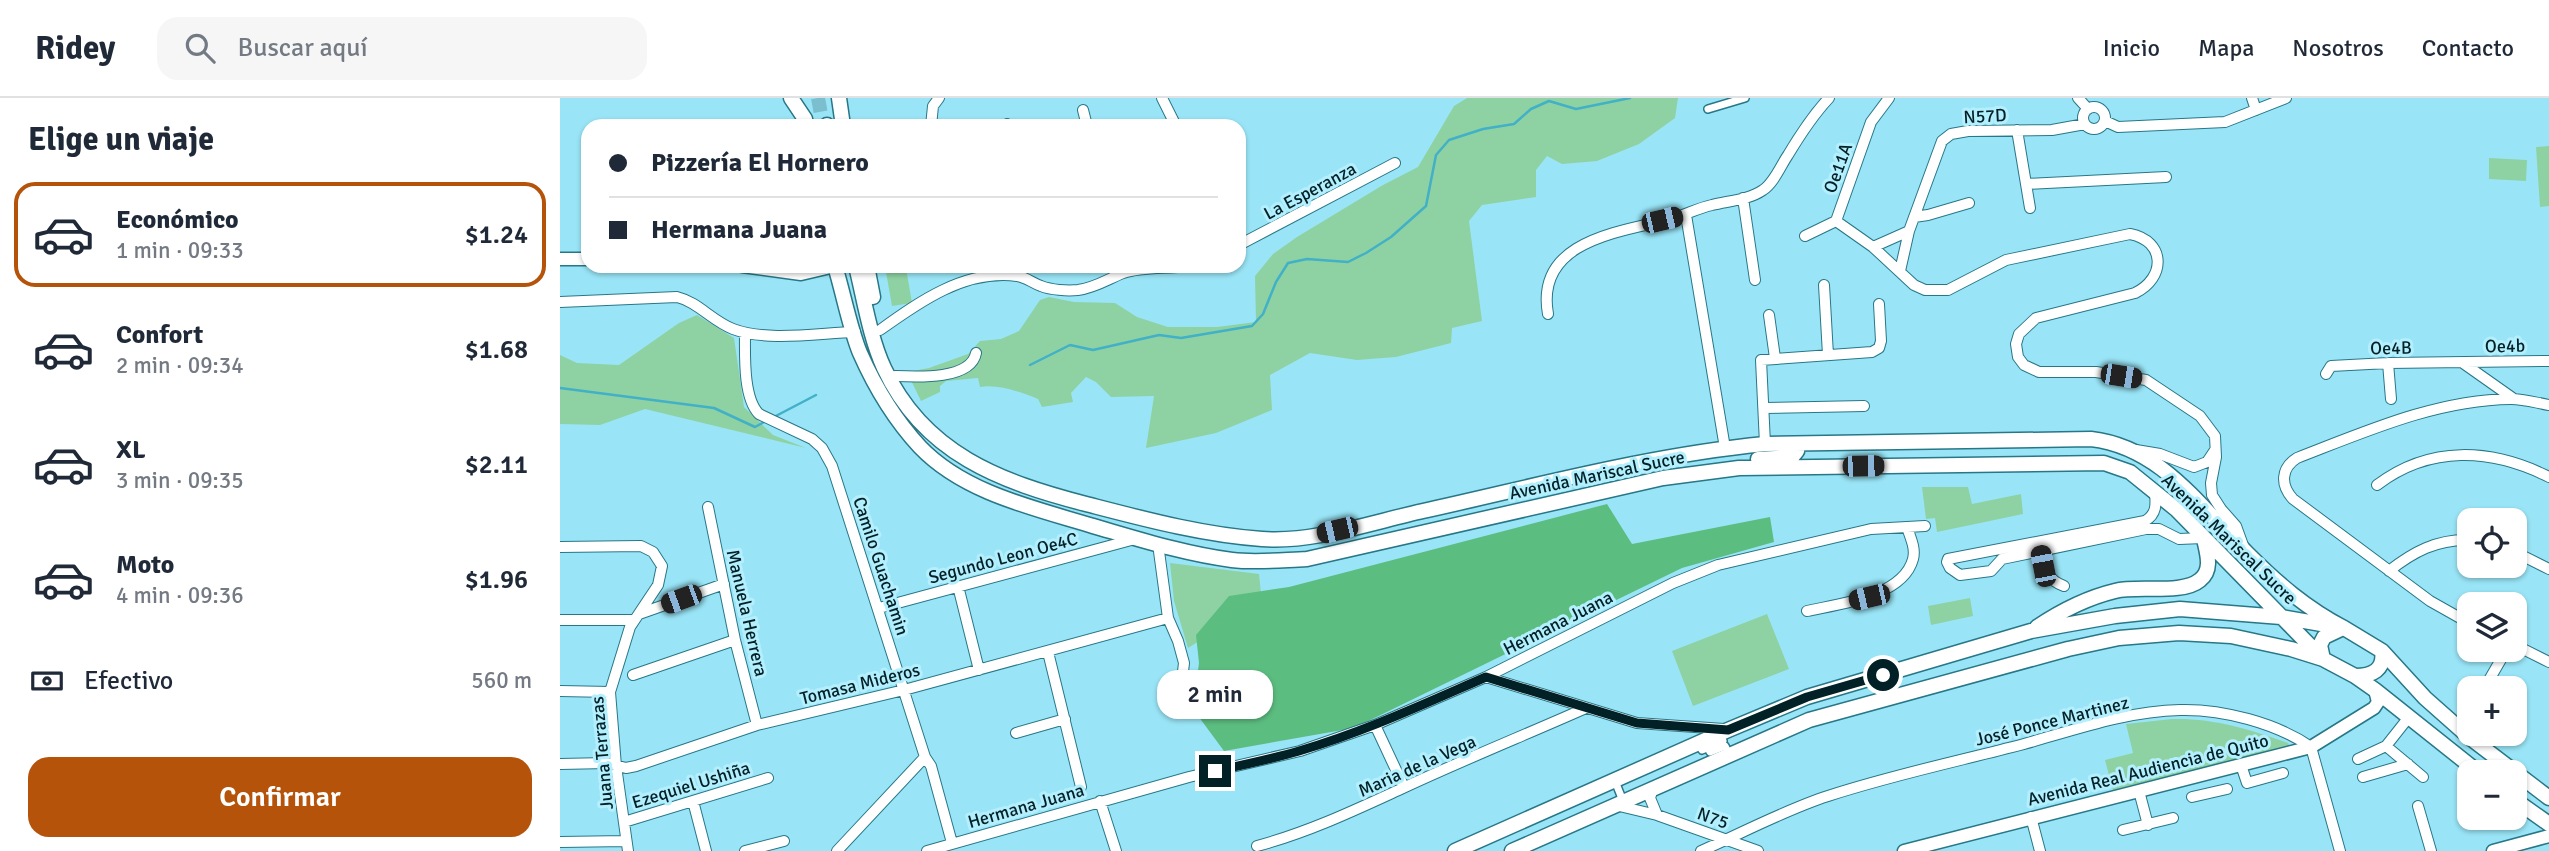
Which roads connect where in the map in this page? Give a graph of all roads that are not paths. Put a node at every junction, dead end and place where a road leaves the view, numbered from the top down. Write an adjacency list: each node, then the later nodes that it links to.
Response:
1 (791, 98): 15 (main road)
2 (839, 98): 16 (main road)
3 (939, 98): 17 (street)
4 (1162, 98): 19 (street)
5 (1745, 98): 12 (street)
6 (1829, 98): 26 (street)
7 (1888, 98): 31 (street, Oe11A)
8 (2078, 98): 11 (street)
9 (2252, 98): 14 (street)
10 (2286, 98): 14 (street)
11 (2094, 105): 20 (street); 21 (street)
12 (1708, 109)
13 (1083, 110): 18 (street)
14 (2256, 110): 20 (street)
15 (805, 119)
16 (842, 119)
17 (932, 119)
18 (1085, 119)
19 (1172, 119)
20 (2105, 121): 21 (street)
21 (2085, 124): 22 (street, N57D)
22 (2017, 130): 25 (street); 30 (street, N57D)
23 (1395, 163): 34 (street, La Esperanza)
24 (2166, 177): 25 (street)
25 (2026, 184): 28 (street)
26 (1743, 198): 29 (street); 44 (street)
27 (1969, 203): 30 (street)
28 (2030, 208)
29 (1686, 215): 48 (street); 70 (street)
30 (1914, 217): 32 (street, N57D)
31 (1836, 221): 33 (street, Oe11A); 35 (street)
32 (1909, 231): 35 (street); 38 (street, N57D)
33 (1805, 236)
34 (1246, 242)
35 (1873, 247): 38 (street)
36 (560, 259): 37 (main road)
37 (581, 259)
38 (1900, 271): 72 (street)
39 (837, 273): 51 (main road, Avenida Mariscal Sucre)
40 (850, 273): 59 (main road, Avenida Mariscal Sucre)
41 (858, 273): 67 (main road, Avenida Mariscal Sucre)
42 (868, 273): 50 (main road, Avenida Mariscal Sucre)
43 (1123, 273): 50 (street)
44 (1755, 280)
45 (1824, 285): 54 (street)
46 (560, 302): 52 (street)
47 (1879, 304): 54 (street)
48 (1548, 314)
49 (1769, 315): 55 (street)
50 (880, 330): 61 (main road, Avenida Mariscal Sucre)
51 (855, 332): 52 (street); 59 (main road, Avenida Mariscal Sucre)
52 (745, 333): 97 (street, Camilo Guachamin)
53 (976, 353): 61 (street)
54 (1828, 355): 55 (street)
55 (1774, 358): 66 (street)
56 (2549, 361): 58 (street, Oe4b)
57 (2388, 363): 58 (street, Oe4B); 60 (street, Oe4B); 62 (street)
58 (2462, 363): 63 (street)
59 (870, 371): 84 (main road, Avenida Mariscal Sucre)
60 (2326, 374)
61 (895, 376): 67 (main road, Avenida Mariscal Sucre)
62 (2391, 399)
63 (2514, 399): 65 (street); 93 (street)
64 (1864, 405): 66 (street)
65 (2549, 405)
66 (1764, 408): 68 (street)
67 (914, 413): 74 (main road, Avenida Mariscal Sucre)
68 (1765, 444): 69 (main road, Avenida Mariscal Sucre); 70 (main road, Avenida Mariscal Sucre)
69 (1793, 444): 71 (main road, Avenida Mariscal Sucre); 73 (main road)
70 (1725, 448): 74 (main road, Avenida Mariscal Sucre)
71 (2133, 449): 72 (street); 89 (main road, Avenida Mariscal Sucre)
72 (2216, 450): 89 (street)
73 (1703, 473): 77 (main road, Avenida Mariscal Sucre); 79 (main road, Avenida Mariscal Sucre)
74 (1575, 477): 79 (main road)
75 (2549, 477): 76 (street)
76 (2377, 485)
77 (2155, 492): 82 (street); 83 (main road, Avenida Mariscal Sucre)
78 (708, 507): 94 (street, Manuela Herrera)
79 (1509, 513): 86 (main road, Avenida Mariscal Sucre)
80 (1925, 526): 81 (street, Hermana Juana)
81 (1907, 527): 98 (street); 116 (street, Hermana Juana)
82 (2120, 530): 83 (street); 88 (street)
83 (2203, 538): 101 (main road, Avenida Mariscal Sucre); 105 (main road)
84 (1136, 539): 86 (main road, Avenida Mariscal Sucre); 95 (street, Segundo Leon Oe4C)
85 (2457, 541): 93 (street)
86 (1158, 544): 102 (street)
87 (560, 547): 100 (street, Juana Terrazas)
88 (2039, 547): 90 (street); 96 (street)
89 (2244, 550): 104 (main road, Avenida Mariscal Sucre)
90 (2001, 554): 90 (street)
91 (2527, 558): 92 (street)
92 (2549, 569)
93 (2389, 571): 99 (street)
94 (724, 584): 100 (street); 106 (street, Manuela Herrera)
95 (958, 586): 97 (street, Segundo Leon Oe4C); 112 (street)
96 (2064, 586)
97 (879, 608): 117 (street, Camilo Guachamin)
98 (1807, 611)
99 (2457, 616)
100 (637, 617): 103 (street); 120 (street, Juana Terrazas)
101 (2281, 617): 104 (main road); 105 (main road); 110 (main road, Avenida Mariscal Sucre)
102 (1168, 618): 109 (street, Tomasa Mideros); 121 (street)
103 (560, 620)
104 (2344, 628): 107 (main road, Avenida Mariscal Sucre); 110 (main road)
105 (2031, 631): 114 (main road)
106 (735, 640): 113 (street); 126 (street, Manuela Herrera)
107 (2382, 651): 115 (main road); 154 (main road, Avenida Mariscal Sucre)
108 (2527, 651): 111 (street)
109 (1048, 652): 112 (street, Tomasa Mideros); 125 (street)
110 (2323, 659): 115 (main road); 122 (main road)
111 (2549, 662)
112 (979, 670): 117 (street, Tomasa Mideros)
113 (633, 675)
114 (1883, 675): 122 (street); 128 (main road)
115 (2355, 676): 118 (main road)
116 (1486, 677): 123 (street); 127 (street, Hermana Juana)
117 (904, 690): 126 (street, Tomasa Mideros); 134 (street, Camilo Guachamin)
118 (2375, 690): 124 (main road); 132 (main road, Avenida Real Audiencia de Quito)
119 (560, 691): 120 (street)
120 (610, 692): 140 (street, Juana Terrazas)
121 (1180, 697)
122 (1889, 698): 133 (main road)
123 (1586, 708): 128 (street); 148 (street, Maria de la Vega)
124 (2409, 717): 131 (street); 136 (main road)
125 (1065, 719): 129 (street); 147 (street)
126 (757, 725): 140 (street, Tomasa Mideros)
127 (1375, 725): 148 (street); 156 (street, Hermana Juana)
128 (1728, 730): 130 (main road)
129 (1016, 733)
130 (1698, 743): 133 (street); 146 (main road)
131 (2386, 746): 135 (street); 138 (street)
132 (2311, 747): 139 (main road, Avenida Real Audiencia de Quito); 168 (street, José Ponce Martinez); 185 (street)
133 (1728, 754): 149 (main road)
134 (925, 757): 171 (street, Camilo Guachamin); 176 (street)
135 (2358, 759)
136 (2463, 760)
137 (560, 764): 140 (street, Tomasa Mideros)
138 (2408, 764): 143 (street); 144 (street)
139 (2241, 765): 141 (street); 142 (main road, Avenida Real Audiencia de Quito)
140 (616, 766): 163 (street, Juana Terrazas)
141 (2283, 773)
142 (2203, 775): 151 (main road, Avenida Real Audiencia de Quito); 152 (street)
143 (2363, 777)
144 (2423, 777)
145 (768, 778): 155 (street, Ezequiel Ushiña)
146 (1615, 781): 157 (street); 179 (main road)
147 (1081, 787)
148 (1404, 787): 173 (street, Maria de la Vega)
149 (1654, 788): 157 (main road); 160 (street)
150 (2227, 789): 152 (street)
151 (2138, 791): 161 (main road, Avenida Real Audiencia de Quito); 165 (street)
152 (2208, 792): 153 (street)
153 (2192, 797)
154 (2549, 798)
155 (693, 801): 163 (street, Ezequiel Ushiña); 174 (street)
156 (1100, 801): 171 (street, Hermana Juana); 178 (street)
157 (1619, 803): 160 (street, N75); 180 (main road)
158 (2418, 806): 186 (street)
159 (2527, 808): 164 (main road)
160 (1657, 815): 168 (street, N75)
161 (2031, 817): 183 (main road, Avenida Real Audiencia de Quito); 184 (street)
162 (2173, 818): 165 (street)
163 (624, 822): 172 (street, Juana Terrazas)
164 (2549, 824)
165 (2148, 825): 166 (street)
166 (2123, 830)
167 (2549, 836): 187 (main road)
168 (1726, 840): 181 (street, José Ponce Martinez); 182 (street, N75)
169 (784, 841): 175 (street)
170 (560, 842): 172 (street)
171 (952, 844): 177 (street, Hermana Juana)
172 (627, 846)
173 (1258, 846)
174 (706, 851)
175 (745, 851)
176 (837, 851)
177 (927, 851)
178 (1116, 851)
179 (1455, 851)
180 (1512, 851)
181 (1701, 851)
182 (1758, 851)
183 (1904, 851)
184 (2040, 851)
185 (2340, 851)
186 (2431, 851)
187 (2493, 851)

